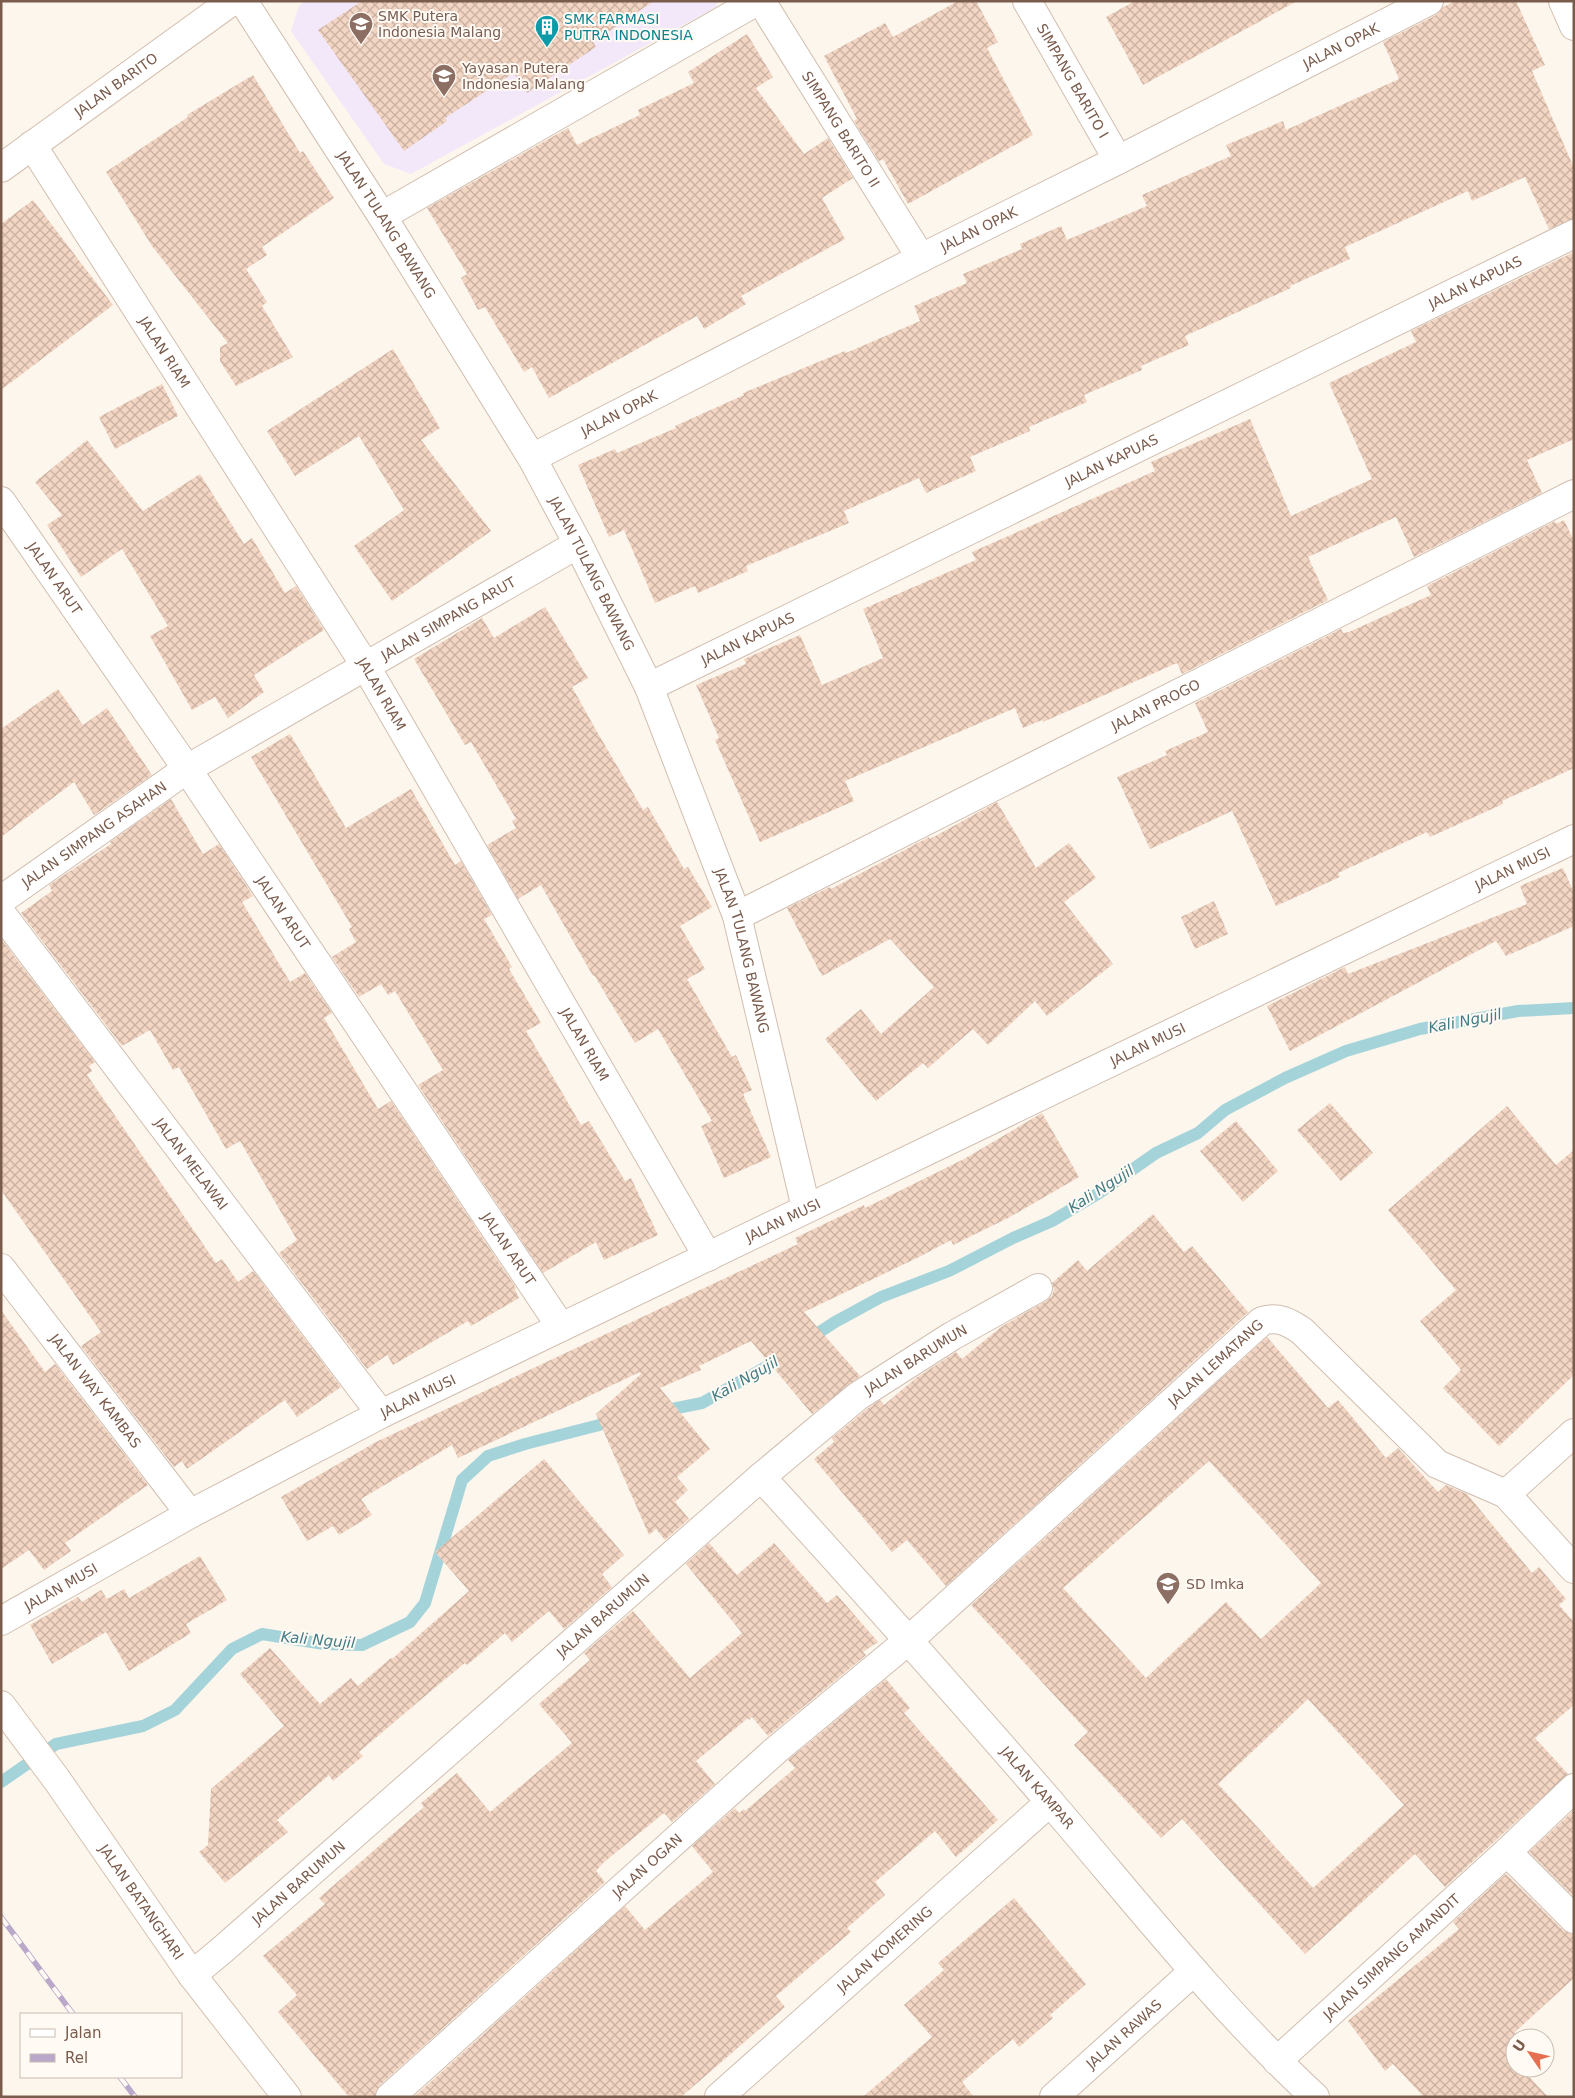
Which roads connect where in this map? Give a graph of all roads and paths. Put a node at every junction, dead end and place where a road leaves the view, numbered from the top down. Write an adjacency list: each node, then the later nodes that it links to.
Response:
1 (232, 1): 9 (street, JALAN BARITO)
2 (243, 1): 12 (street, JALAN TULANG BAWANG)
3 (757, 1): 12 (street)
4 (761, 1): 14 (street, SIMPANG BARITO II)
5 (1027, 1): 10 (street, SIMPANG BARITO I)
6 (1429, 1): 10 (street, JALAN OPAK)
7 (1562, 1): 8 (street)
8 (1574, 26)
9 (32, 145): 11 (street, JALAN BARITO); 19 (street, JALAN RIAM)
10 (1118, 160): 14 (street, JALAN OPAK)
11 (1, 168)
12 (382, 216): 15 (street, JALAN TULANG BAWANG)
13 (1574, 234): 20 (street, JALAN KAPUAS)
14 (921, 258): 15 (street, JALAN OPAK)
15 (532, 458): 18 (street, JALAN TULANG BAWANG)
16 (1574, 494): 25 (street, JALAN PROGO)
17 (2, 503): 21 (street, JALAN ARUT)
18 (578, 544): 19 (street, JALAN SIMPANG ARUT); 20 (street, JALAN TULANG BAWANG)
19 (365, 665): 21 (street, JALAN SIMPANG ARUT); 27 (street, JALAN RIAM)
20 (649, 686): 25 (street, JALAN TULANG BAWANG)
21 (187, 769): 23 (street, JALAN SIMPANG ASAHAN); 30 (street, JALAN ARUT)
22 (1574, 839): 26 (street, JALAN MUSI)
23 (1, 900)
24 (1, 913): 31 (street, JALAN MELAWAI)
25 (737, 916): 26 (street, JALAN TULANG BAWANG)
26 (806, 1208): 27 (street, JALAN MUSI)
27 (708, 1257): 30 (street, JALAN MUSI)
28 (1, 1268): 35 (street, JALAN WAY KAMBAS)
29 (1038, 1288): 33 (street, JALAN BARUMUN)
30 (560, 1327): 31 (street, JALAN MUSI)
31 (381, 1414): 35 (street, JALAN MUSI)
32 (1574, 1433): 34 (street)
33 (761, 1477): 38 (street, JALAN KAMPAR); 45 (street, JALAN BARUMUN)
34 (1506, 1494): 36 (street, JALAN LEMATANG); 38 (street, JALAN LEMATANG)
35 (190, 1514): 37 (street, JALAN MUSI)
36 (1574, 1569)
37 (1, 1621)
38 (909, 1640): 41 (street, JALAN KAMPAR); 48 (street, JALAN OGAN)
39 (1, 1705): 45 (street, JALAN BATANGHARI)
40 (1574, 1788): 42 (street, JALAN SIMPANG AMANDIT)
41 (1050, 1802): 44 (street, JALAN KAMPAR); 49 (street, JALAN KOMERING)
42 (1507, 1852): 43 (street); 46 (street, JALAN SIMPANG AMANDIT)
43 (1574, 1919)
44 (1194, 1971): 46 (street, JALAN KAMPAR); 50 (street, JALAN RAWAS)
45 (192, 1975): 47 (street, JALAN BATANGHARI)
46 (1277, 2061): 51 (street, JALAN KAMPAR)
47 (287, 2097)
48 (390, 2097)
49 (720, 2097)
50 (1054, 2097)
51 (1315, 2097)

